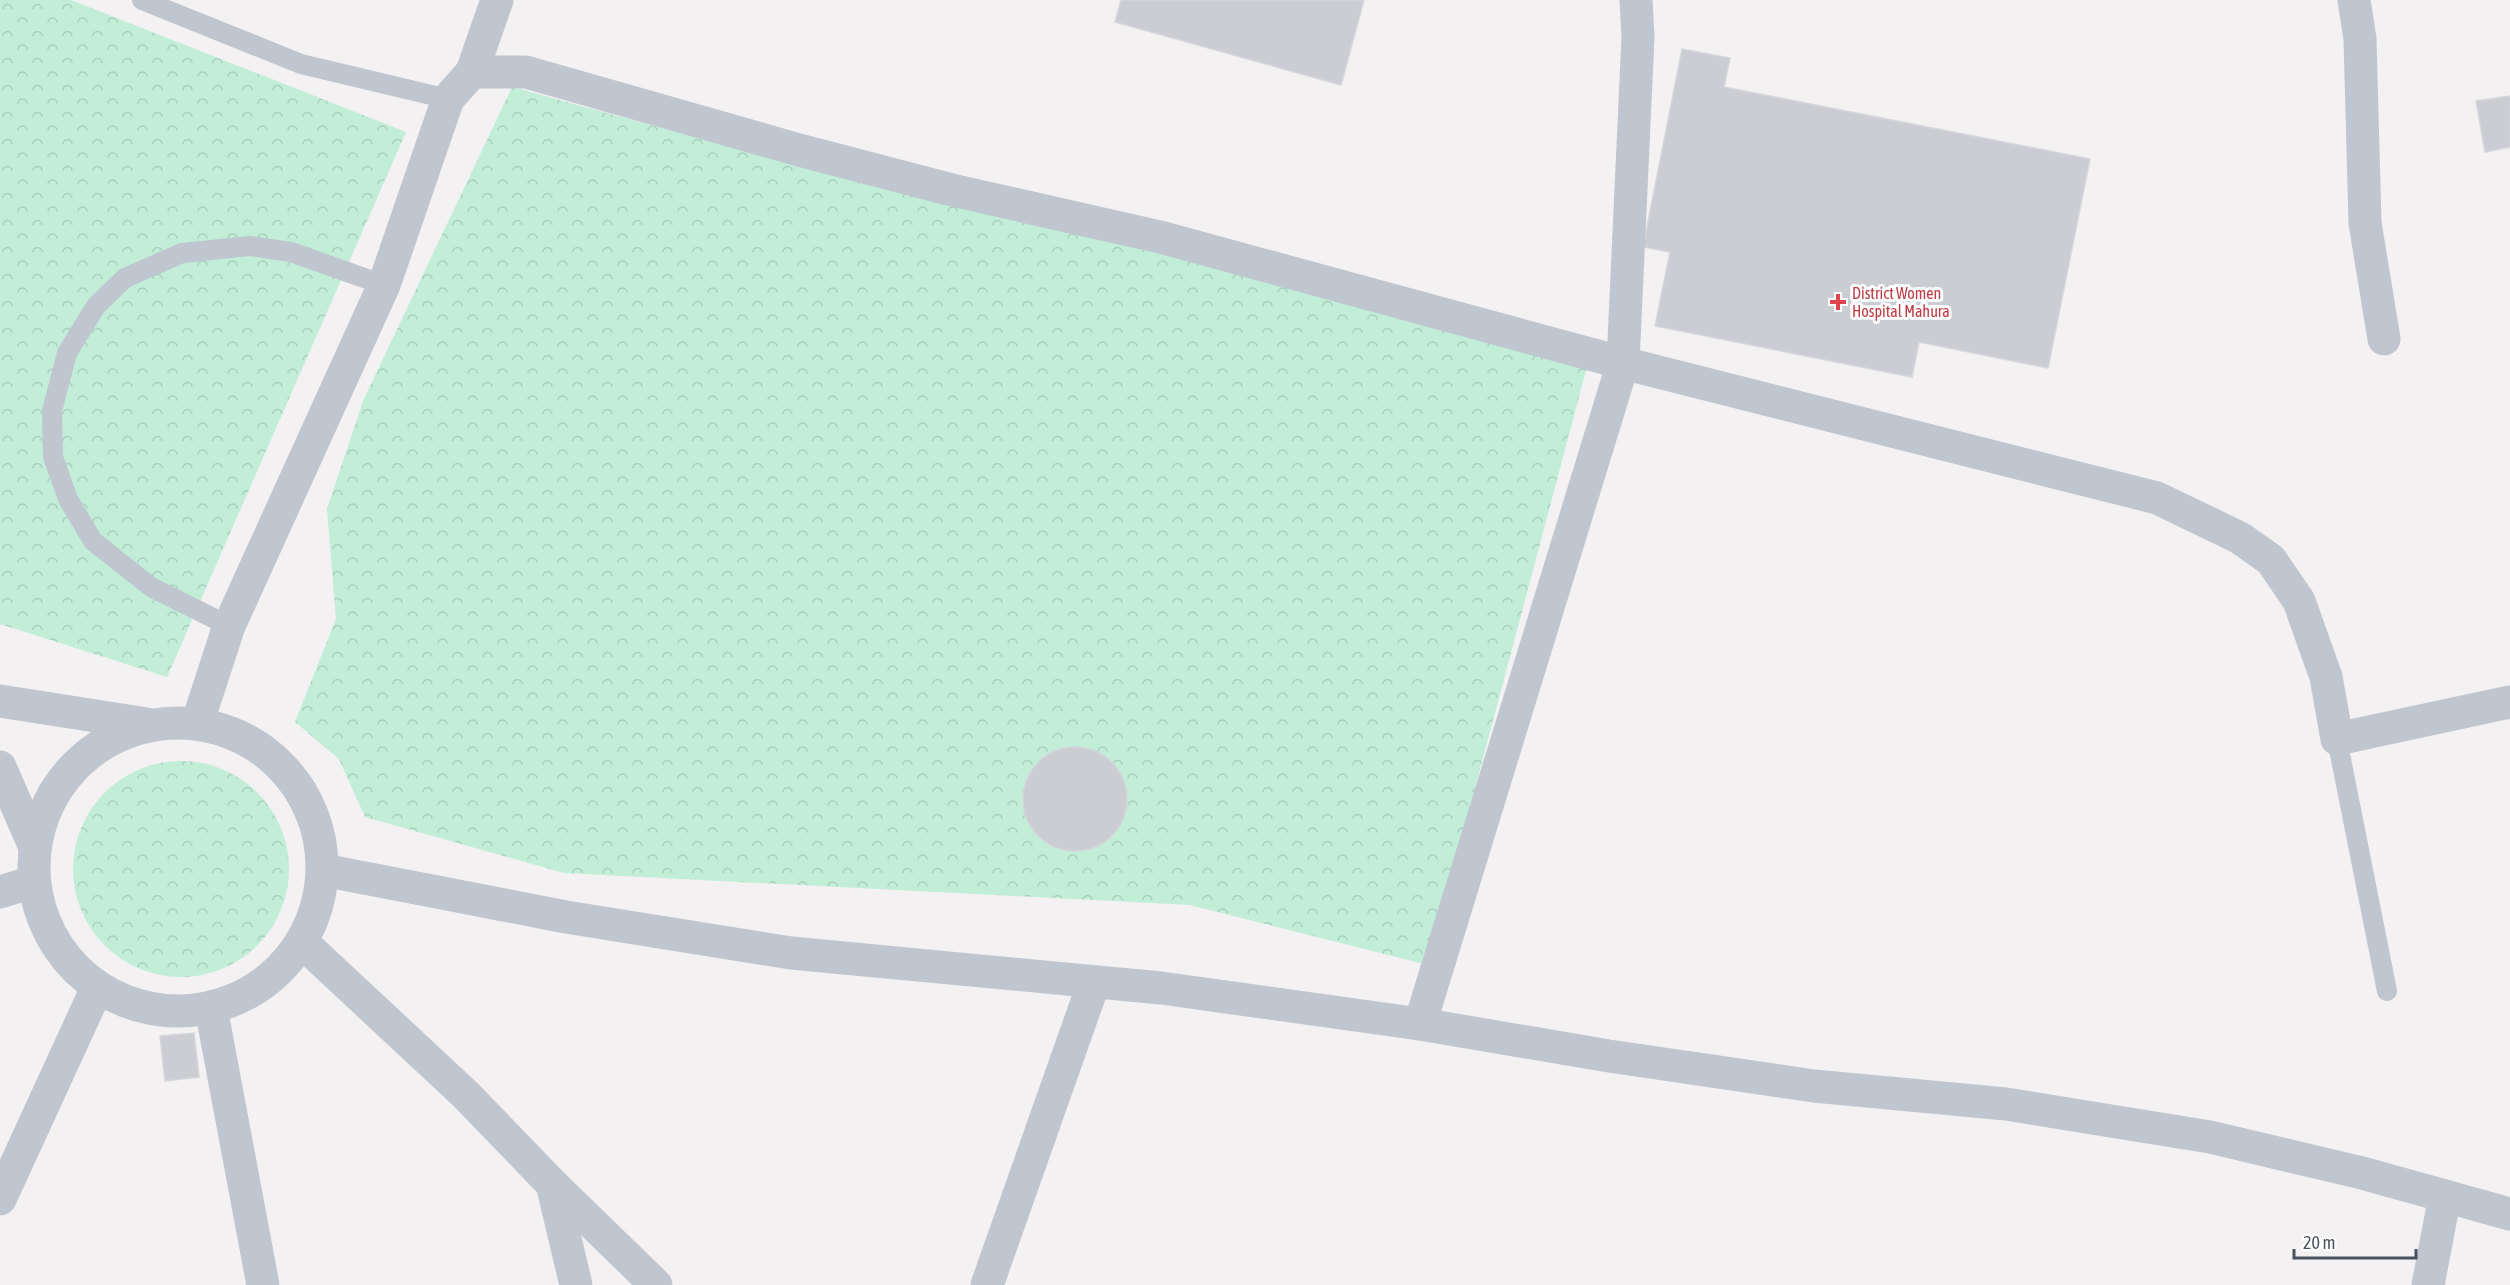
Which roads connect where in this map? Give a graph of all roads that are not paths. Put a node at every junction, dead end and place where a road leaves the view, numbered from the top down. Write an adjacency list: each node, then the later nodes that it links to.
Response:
1 (142, 0): 6 (lane)
2 (497, 0): 5 (street)
3 (1636, 0): 9 (street)
4 (2354, 0): 8 (street)
5 (472, 72): 6 (street); 9 (street)
6 (448, 99): 7 (street)
7 (384, 285): 10 (street); 10 (lane)
8 (2384, 339)
9 (1623, 363): 15 (street); 26 (street)
10 (229, 626): 13 (street)
11 (0, 701): 14 (street)
12 (2510, 702): 15 (street)
13 (197, 724): 14 (street); 18 (street)
14 (152, 725): 17 (street)
15 (2337, 739): 24 (lane)
16 (0, 767): 17 (street)
17 (34, 845): 19 (street)
18 (322, 870): 21 (street); 22 (street)
19 (33, 882): 20 (street); 23 (street)
20 (0, 892)
21 (303, 943): 25 (street); 27 (street)
22 (1094, 982): 26 (street); 34 (street)
23 (97, 988): 25 (street); 29 (street)
24 (2387, 991)
25 (211, 1008): 31 (street)
26 (1420, 1024): 28 (street)
27 (552, 1184): 32 (street); 33 (street)
28 (2445, 1196): 30 (street); 35 (street)
29 (0, 1199)
30 (2510, 1214)
31 (263, 1285)
32 (576, 1285)
33 (656, 1285)
34 (987, 1285)
35 (2428, 1285)

